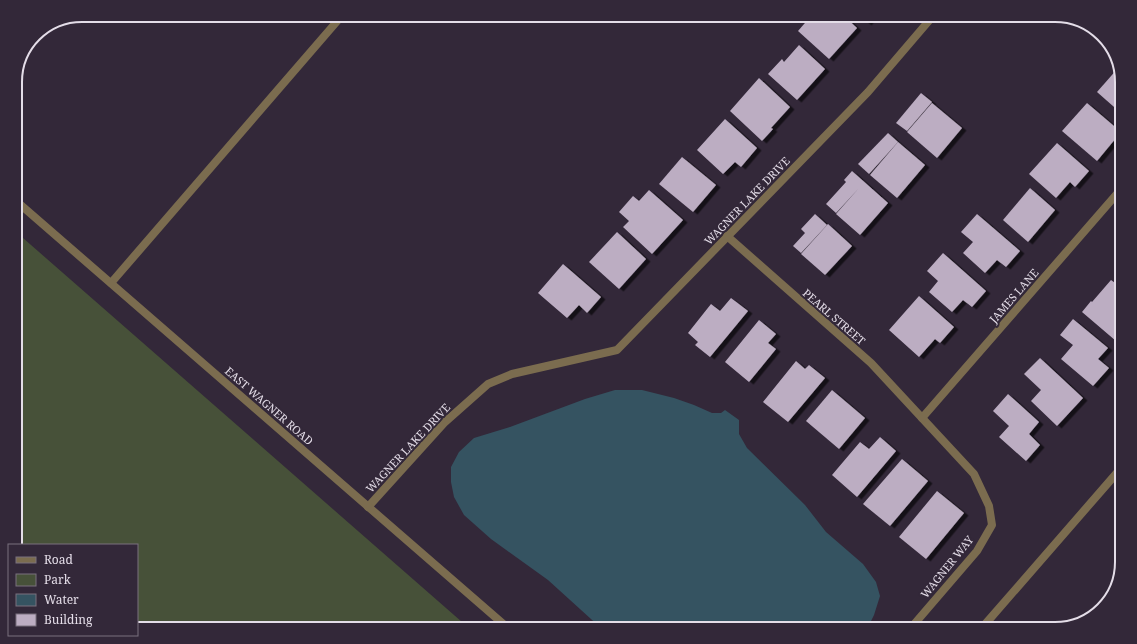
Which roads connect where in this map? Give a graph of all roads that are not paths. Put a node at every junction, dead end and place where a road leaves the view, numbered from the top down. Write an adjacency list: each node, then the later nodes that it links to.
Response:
1 (335, 22): 6 (street)
2 (927, 22): 5 (street, WAGNER LAKE DRIVE)
3 (1115, 196): 7 (street, JAMES LANE)
4 (22, 206): 6 (street, EAST WAGNER ROAD)
5 (727, 236): 7 (street, PEARL STREET); 9 (street, WAGNER LAKE DRIVE)
6 (111, 283): 9 (street, EAST WAGNER ROAD)
7 (922, 418): 11 (street, WAGNER WAY)
8 (1115, 475): 12 (street)
9 (368, 507): 10 (street, EAST WAGNER ROAD)
10 (501, 622)
11 (916, 622)
12 (988, 622)

